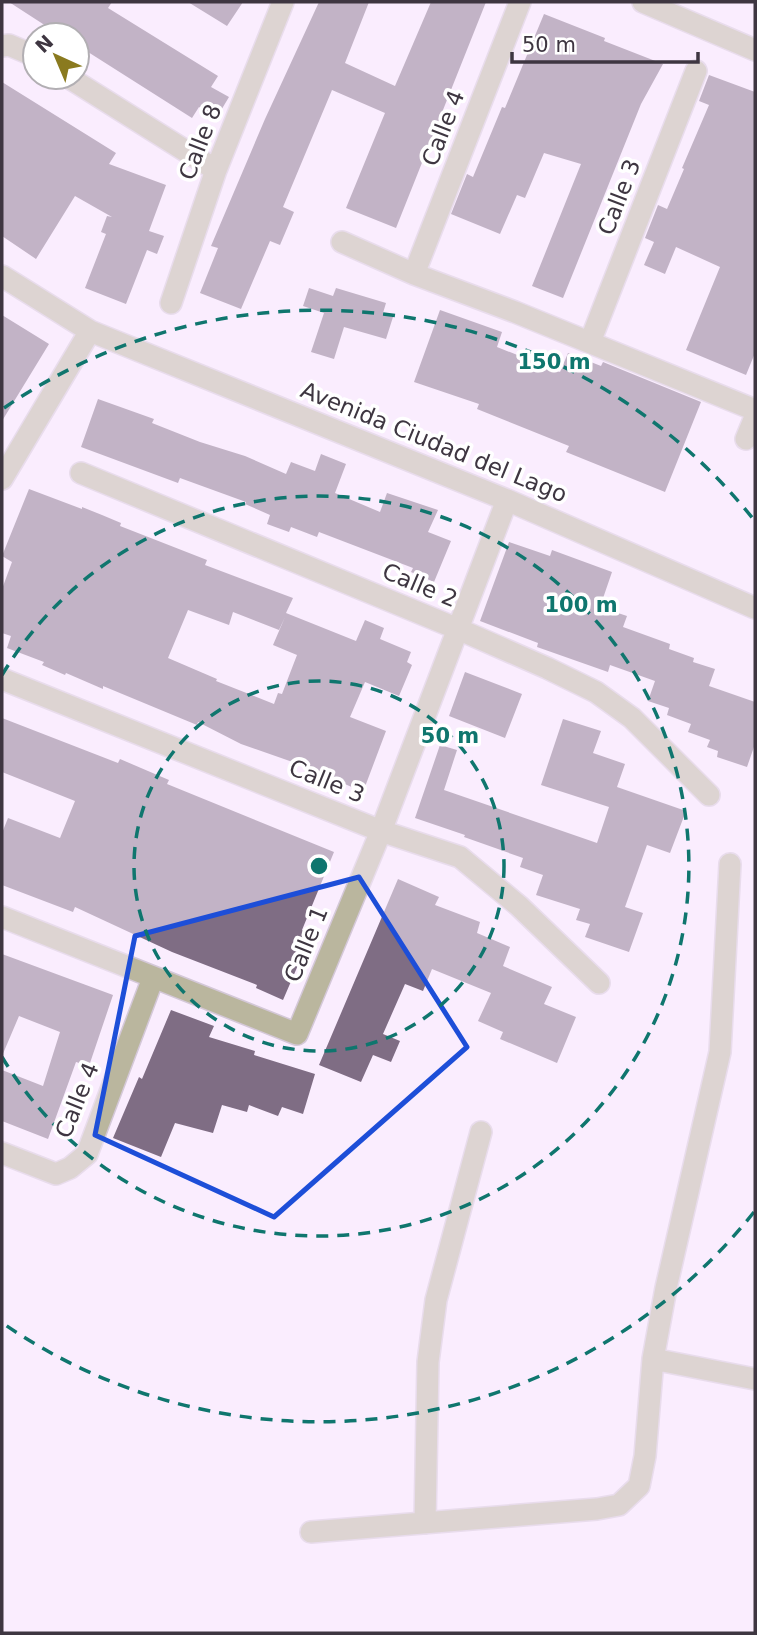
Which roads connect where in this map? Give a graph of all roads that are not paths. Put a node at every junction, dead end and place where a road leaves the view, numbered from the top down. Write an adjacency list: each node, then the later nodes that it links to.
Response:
1 (283, 2): 9 (street, Calle 8)
2 (520, 2): 11 (street, Calle 4)
3 (643, 2): 6 (street)
4 (2, 46): 5 (street)
5 (21, 50)
6 (755, 50)
7 (696, 71): 15 (street, Calle 3)
8 (90, 91): 9 (street)
9 (216, 170): 13 (street, Calle 8)
10 (342, 242): 11 (street)
11 (414, 274): 15 (street)
12 (2, 276): 14 (street, Avenida Ciudad del Lago)
13 (171, 303)
14 (90, 331): 20 (street); 21 (street, Avenida Ciudad del Lago)
15 (590, 342): 16 (street)
16 (755, 410)
17 (755, 417): 18 (street)
18 (746, 439)
19 (81, 473): 23 (street, Calle 2)
20 (2, 479)
21 (507, 500): 22 (street, Avenida Ciudad del Lago); 23 (street, Calle 1)
22 (755, 608)
23 (458, 629): 25 (street, Calle 2); 26 (street, Calle 1)
24 (2, 679): 26 (street, Calle 3)
25 (709, 795)
26 (382, 831): 29 (street, Calle 1); 30 (street, Calle 3)
27 (730, 864): 33 (street)
28 (2, 917): 29 (street, Calle 1)
29 (153, 978): 32 (street, Calle 4)
30 (599, 983)
31 (481, 1132): 35 (street)
32 (2, 1153)
33 (653, 1359): 34 (street); 35 (street)
34 (755, 1379)
35 (425, 1522): 36 (street)
36 (311, 1532)

